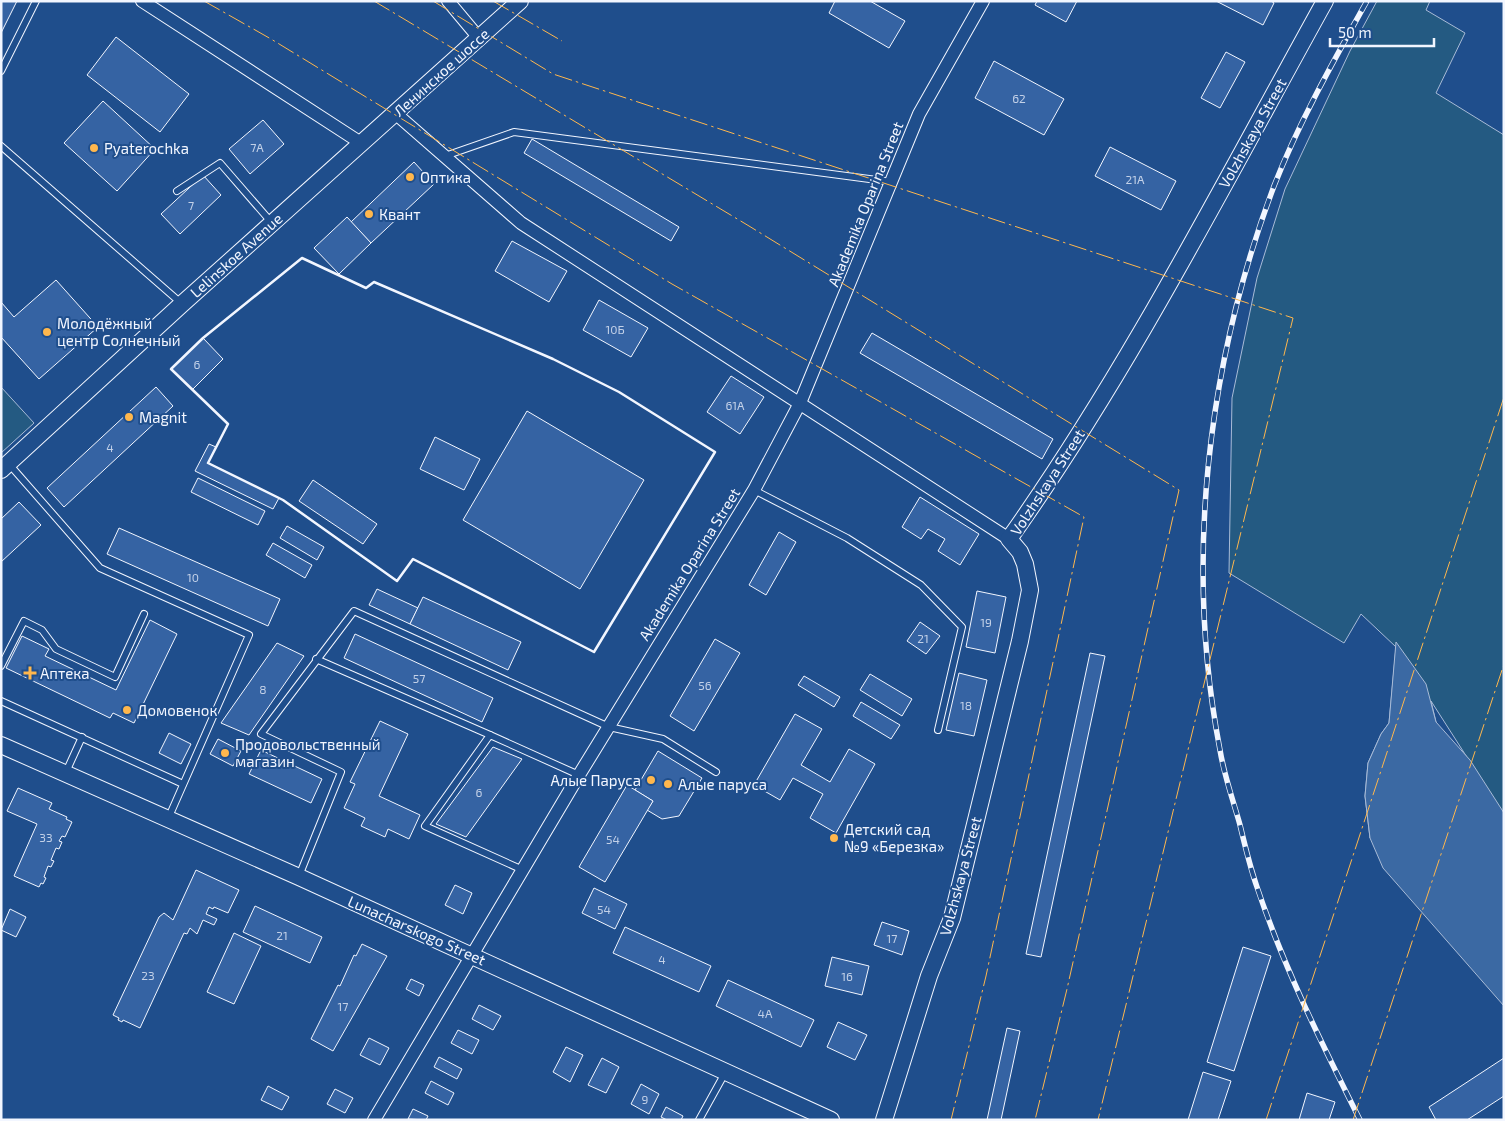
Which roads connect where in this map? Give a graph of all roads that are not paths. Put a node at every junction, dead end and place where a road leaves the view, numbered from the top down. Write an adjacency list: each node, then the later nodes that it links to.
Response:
1 (36, 1): 8 (lane)
2 (142, 1): 10 (street)
3 (448, 1): 7 (street)
4 (520, 1): 7 (street, Ленинское шоссе)
5 (982, 1): 13 (street, Akademika Oparina Street)
6 (1325, 1): 20 (street, Volzhskaya Street)
7 (479, 38): 9 (street, Ленинское шоссе)
8 (1, 71)
9 (395, 113): 10 (street, Ленинское шоссе); 12 (street)
10 (361, 142): 15 (street, Lelinskoe Avenue)
11 (1, 146): 16 (lane)
12 (445, 156): 13 (lane); 17 (street)
13 (892, 182): 17 (street, Akademika Oparina Street)
14 (177, 191): 15 (lane)
15 (272, 223): 16 (street, Lelinskoe Avenue)
16 (182, 304): 18 (street, Lelinskoe Avenue)
17 (800, 403): 19 (street, Akademika Oparina Street); 20 (street)
18 (5, 466): 33 (lane)
19 (754, 490): 25 (street, Akademika Oparina Street); 26 (lane)
20 (1009, 539): 42 (street, Volzhskaya Street)
21 (144, 614): 23 (lane)
22 (316, 659): 25 (lane); 27 (lane); 36 (lane)
23 (1, 666)
24 (1, 701): 28 (lane)
25 (609, 727): 30 (lane); 32 (street, Akademika Oparina Street)
26 (938, 730)
27 (490, 735): 32 (lane); 35 (lane)
28 (82, 737): 31 (lane); 33 (lane)
29 (1, 745): 31 (street, Lunacharskogo Street)
30 (716, 772)
31 (65, 774): 34 (street, Lunacharskogo Street)
32 (580, 775): 35 (street, Akademika Oparina Street)
33 (183, 784): 34 (lane)
34 (168, 819): 36 (street, Lunacharskogo Street)
35 (523, 870): 37 (street, Akademika Oparina Street)
36 (299, 877): 37 (street, Lunacharskogo Street)
37 (472, 955): 38 (street, Lunacharskogo Street); 39 (street, Akademika Oparina Street)
38 (726, 1071): 40 (lane); 41 (street, Lunacharskogo Street)
39 (374, 1120)
40 (699, 1120)
41 (831, 1120)
42 (884, 1120)

